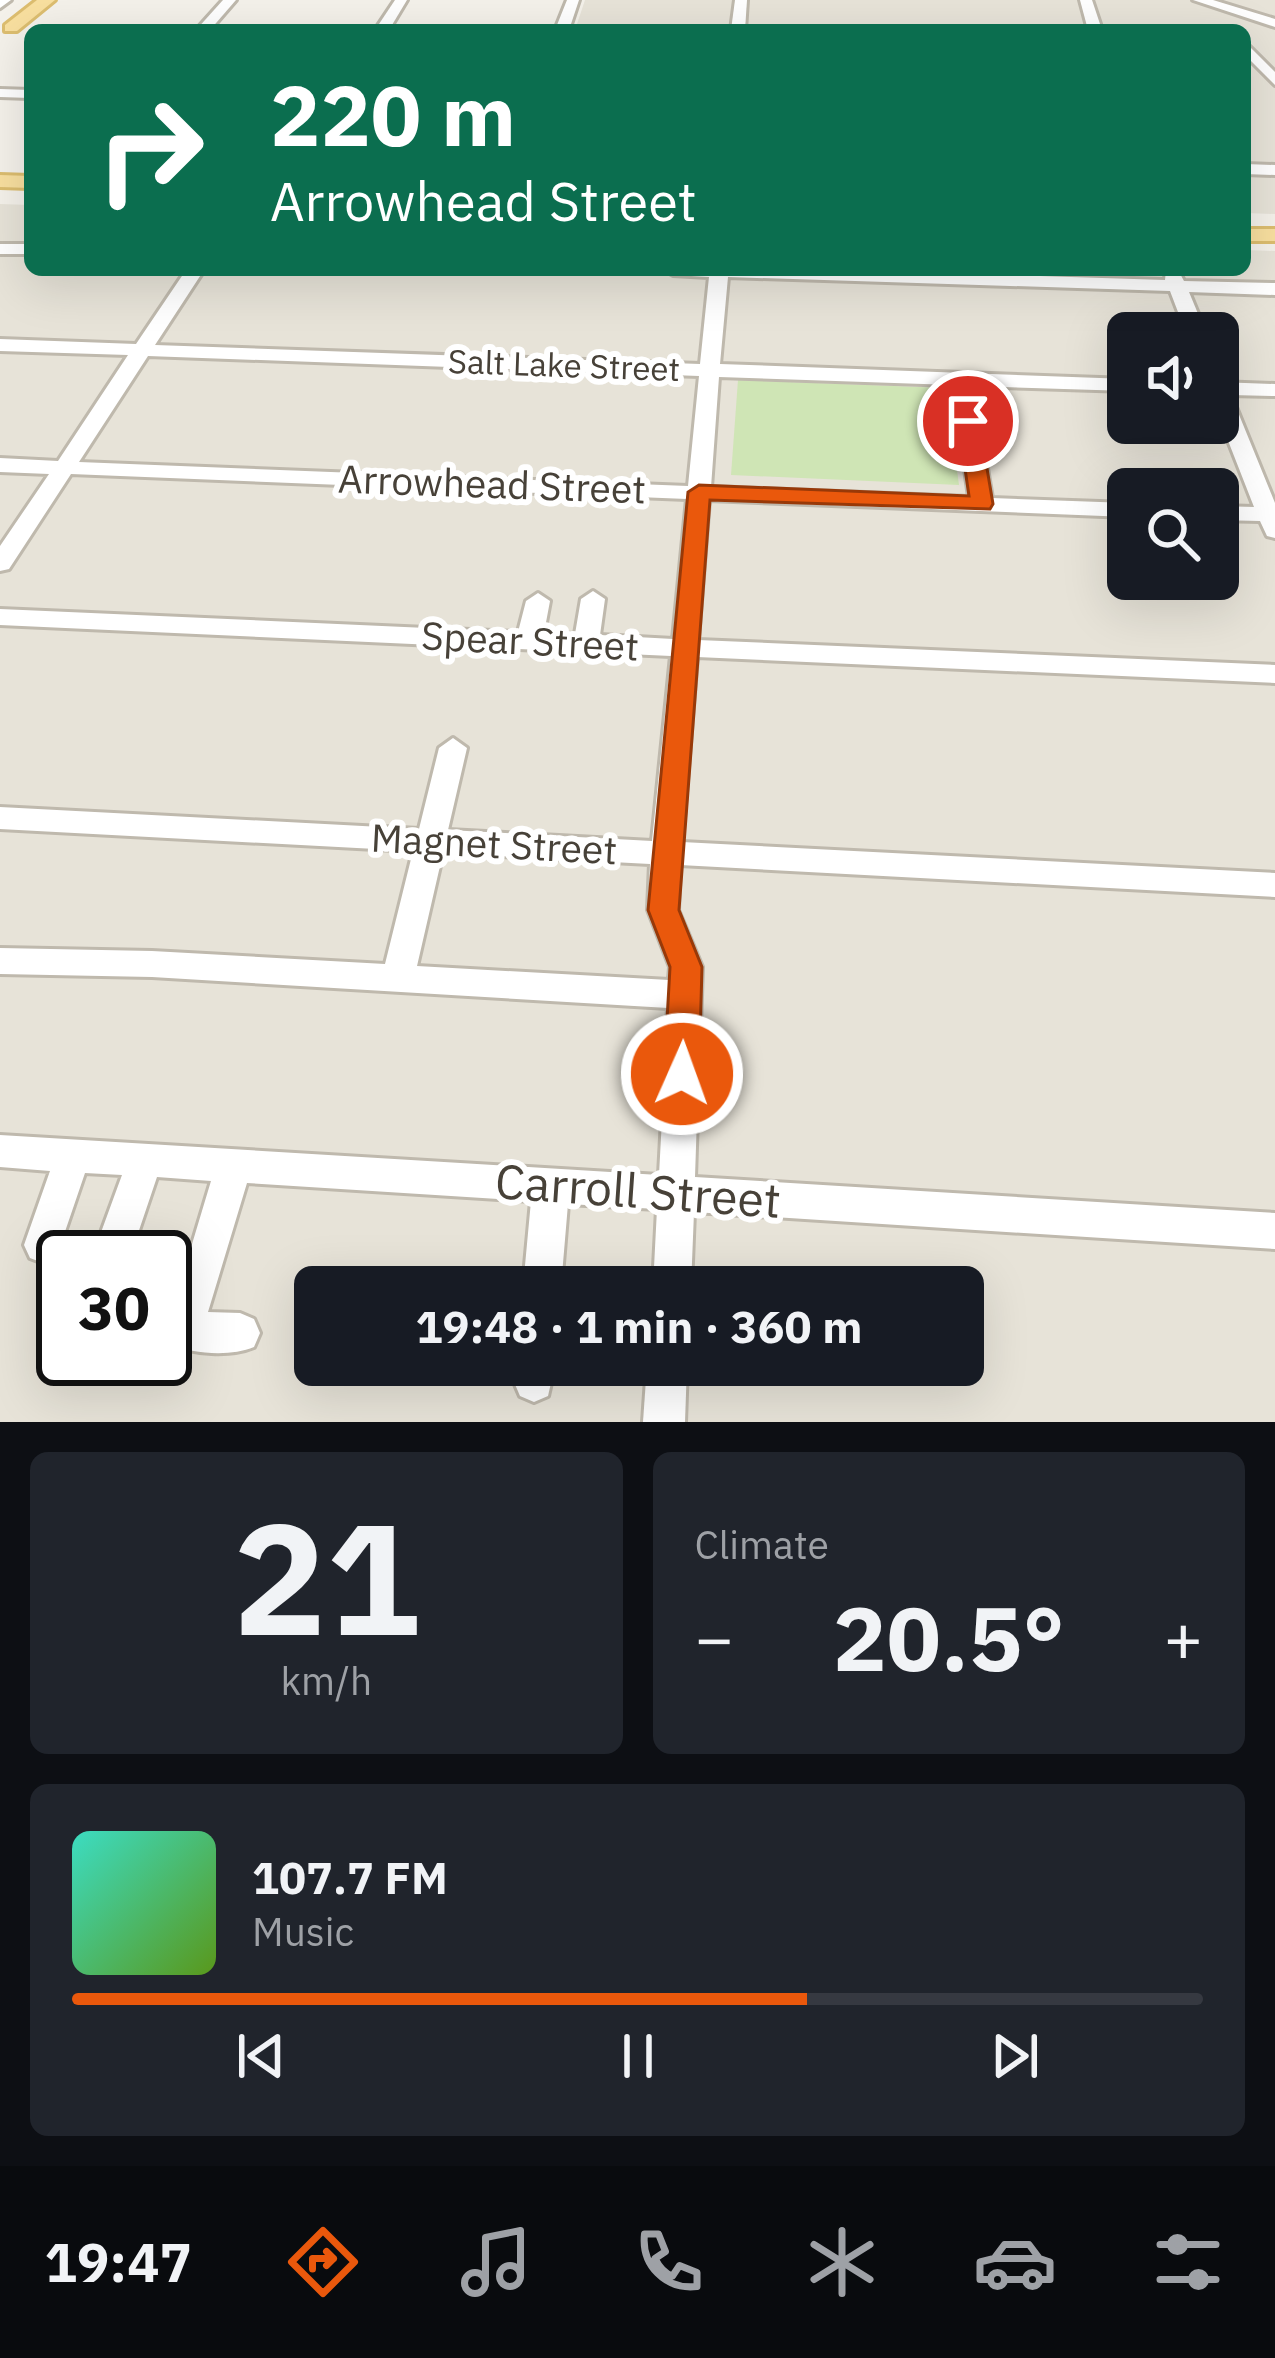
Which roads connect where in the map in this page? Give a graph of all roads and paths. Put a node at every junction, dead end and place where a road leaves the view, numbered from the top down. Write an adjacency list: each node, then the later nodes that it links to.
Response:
1 (47, 0): 6 (main road)
2 (67, 0): 7 (main road)
3 (230, 0): 8 (street)
4 (1198, 0): 5 (street)
5 (1271, 20)
6 (27, 24)
7 (34, 24)
8 (208, 24)
9 (1251, 53): 10 (street)
10 (1275, 81)
11 (1253, 224): 12 (main road)
12 (1275, 236)
13 (190, 276): 20 (street)
14 (719, 276): 21 (street)
15 (1043, 276): 16 (street)
16 (1173, 278): 17 (street); 18 (street)
17 (1275, 289)
18 (1187, 312)
19 (0, 345): 20 (street, Salt Lake Street)
20 (142, 350): 21 (street, Salt Lake Street); 28 (street)
21 (710, 370): 22 (street, Salt Lake Street); 29 (street)
22 (962, 379): 23 (street, Salt Lake Street); 30 (street)
23 (1107, 384)
24 (1239, 389): 25 (street)
25 (1275, 390)
26 (1239, 438): 33 (street)
27 (0, 465): 28 (street, Arrowhead Street)
28 (64, 467): 29 (street, Arrowhead Street); 34 (street)
29 (699, 492): 30 (street, Arrowhead Street); 40 (street)
30 (982, 504): 31 (street, Arrowhead Street)
31 (1107, 509)
32 (1239, 516): 33 (street)
33 (1273, 520)
34 (0, 564)
35 (592, 599): 39 (street)
36 (538, 601): 38 (street)
37 (0, 617): 38 (street, Spear Street)
38 (529, 641): 39 (street, Spear Street)
39 (586, 644): 40 (street, Spear Street)
40 (685, 648): 41 (street, Spear Street); 45 (street)
41 (1275, 674)
42 (453, 748): 44 (street)
43 (0, 818): 44 (street, Magnet Street)
44 (430, 841): 45 (street, Magnet Street); 48 (street)
45 (666, 853): 46 (street, Magnet Street); 49 (street)
46 (1275, 885)
47 (0, 961): 48 (street)
48 (398, 978): 49 (street)
49 (685, 995): 55 (street)
50 (0, 1151): 51 (street, Carroll Street)
51 (73, 1156): 52 (street, Carroll Street); 56 (street)
52 (145, 1160): 53 (street, Carroll Street); 57 (street)
53 (234, 1166): 54 (street, Carroll Street); 61 (street)
54 (551, 1186): 55 (street, Carroll Street); 59 (street)
55 (676, 1194): 58 (street, Carroll Street); 60 (street)
56 (48, 1230)
57 (120, 1230)
58 (1275, 1232)
59 (544, 1266)
60 (673, 1266)
61 (240, 1333)
62 (667, 1386): 63 (street)
63 (664, 1422)

